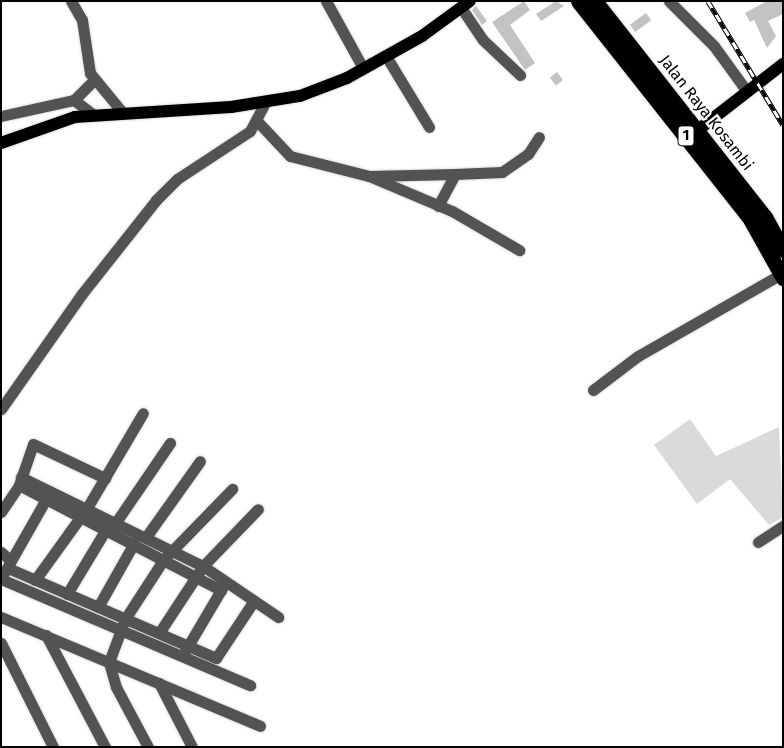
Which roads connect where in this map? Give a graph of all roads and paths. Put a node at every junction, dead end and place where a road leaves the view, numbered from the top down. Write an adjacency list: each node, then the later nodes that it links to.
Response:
1 (72, 1): 11 (street)
2 (326, 1): 9 (street)
3 (578, 1): 28 (highway, Jalan Raya Kosambi / 1)
4 (595, 1): 20 (highway, Jalan Raya Kosambi / 1)
5 (669, 1): 12 (street)
6 (466, 5): 7 (main road); 10 (street)
7 (386, 56): 9 (main road); 19 (street)
8 (783, 64): 12 (main road)
9 (363, 68): 14 (main road)
10 (520, 75)
11 (94, 80): 13 (street); 15 (street)
12 (746, 90): 20 (main road)
13 (74, 100): 16 (street); 17 (street)
14 (265, 103): 15 (main road); 18 (street)
15 (123, 113): 16 (main road)
16 (94, 115): 22 (main road)
17 (1, 116)
18 (258, 122): 24 (street); 30 (street)
19 (428, 127)
20 (698, 130): 27 (highway, Jalan Raya Kosambi / 1)
21 (539, 137): 23 (street)
22 (1, 143)
23 (455, 174): 24 (street); 25 (street)
24 (370, 176): 25 (street)
25 (438, 206): 26 (street)
26 (519, 250)
27 (783, 250)
28 (782, 276): 29 (street)
29 (593, 390)
30 (1, 409)
31 (143, 413): 34 (street)
32 (170, 442): 42 (street)
33 (200, 461): 43 (street)
34 (104, 478): 35 (street); 40 (street)
35 (20, 481): 37 (street); 39 (street); 40 (street)
36 (232, 489): 47 (street)
37 (46, 499): 40 (street); 49 (street)
38 (258, 509): 48 (street)
39 (1, 512)
40 (83, 512): 42 (street); 50 (street)
41 (783, 526): 44 (street)
42 (111, 528): 43 (street); 45 (street); 53 (street)
43 (146, 537): 47 (street)
44 (758, 542)
45 (134, 543): 47 (street); 55 (street)
46 (1, 552): 49 (street)
47 (168, 555): 48 (street); 58 (street)
48 (199, 570): 51 (street); 59 (street)
49 (5, 571): 50 (street); 52 (street)
50 (36, 580): 52 (street)
51 (223, 586): 54 (street); 62 (street)
52 (49, 592): 53 (street); 58 (street)
53 (67, 594): 55 (street)
54 (253, 602): 57 (street); 62 (street)
55 (98, 607): 58 (street)
56 (1, 617): 60 (street)
57 (278, 617)
58 (124, 624): 59 (street); 62 (street); 63 (street)
59 (159, 633): 62 (street)
60 (46, 635): 63 (street); 68 (street)
61 (1, 644): 67 (street)
62 (185, 650): 65 (street)
63 (109, 662): 64 (street); 69 (street)
64 (159, 683): 66 (street); 70 (street)
65 (250, 685)
66 (260, 726)
67 (53, 747)
68 (106, 747)
69 (148, 747)
70 (192, 747)

